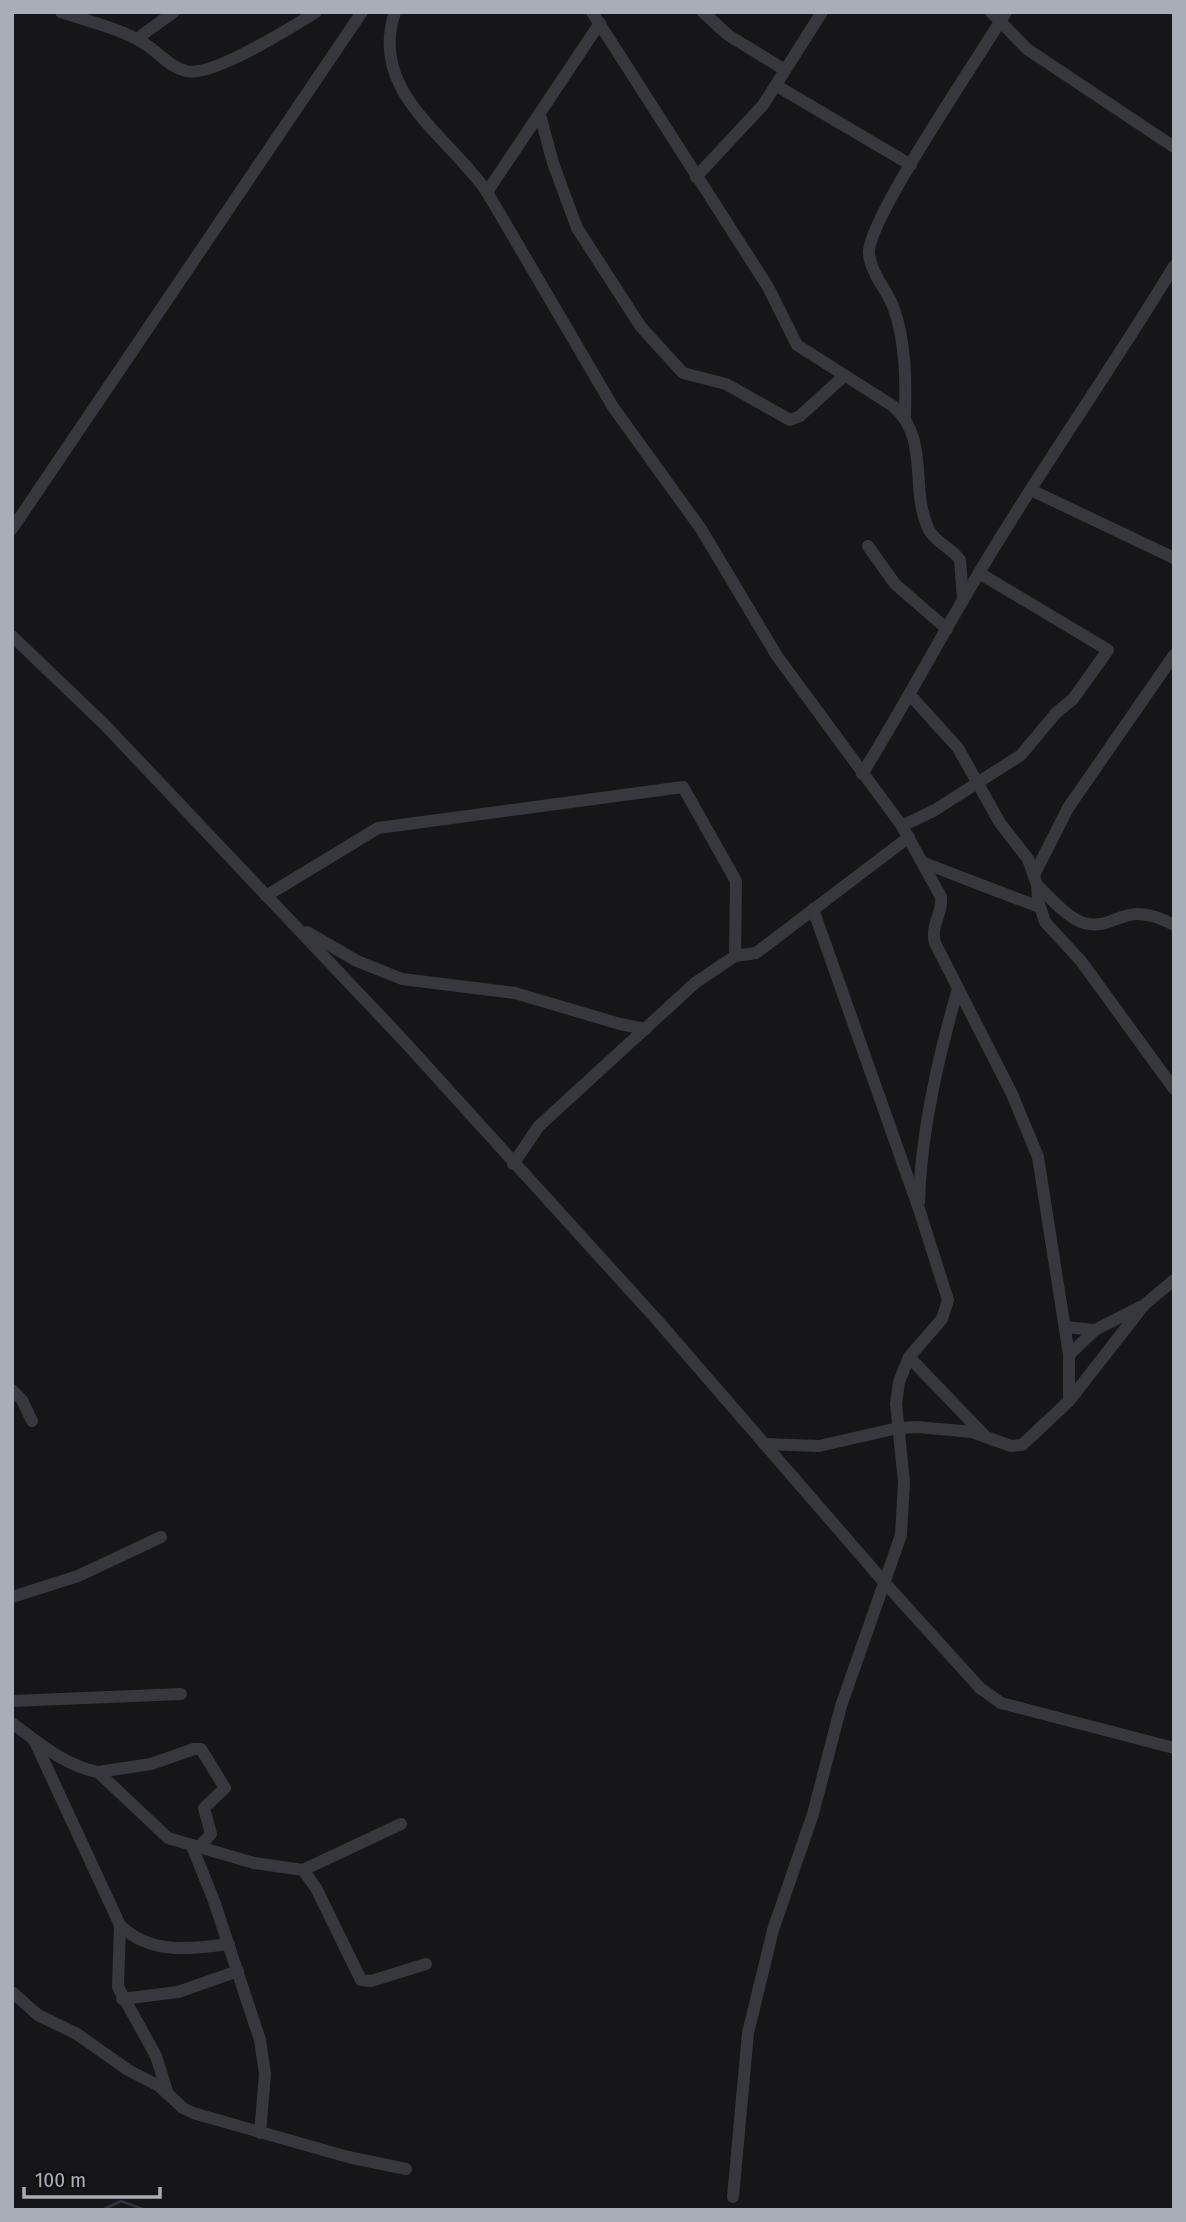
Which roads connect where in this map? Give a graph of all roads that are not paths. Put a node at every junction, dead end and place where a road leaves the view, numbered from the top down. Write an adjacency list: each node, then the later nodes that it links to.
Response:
1 (61, 12): 10 (street)
2 (174, 12): 10 (street)
3 (316, 12): 10 (street)
4 (362, 12): 22 (street)
5 (395, 12): 17 (street)
6 (703, 12): 11 (street)
7 (822, 12): 11 (street)
8 (999, 15): 14 (street); 15 (street)
9 (596, 18): 13 (street); 16 (street)
10 (142, 42)
11 (785, 71): 12 (street)
12 (777, 86): 15 (street); 16 (street)
13 (540, 116): 17 (street); 19 (street)
14 (1174, 147)
15 (911, 165): 20 (street)
16 (696, 177): 19 (street)
17 (487, 192): 31 (street)
18 (1174, 266): 21 (street)
19 (844, 376): 20 (street)
20 (905, 418): 26 (street)
21 (1031, 490): 24 (street); 25 (street)
22 (12, 529)
23 (868, 546): 27 (street)
24 (1174, 558)
25 (979, 573): 26 (street); 32 (street)
26 (963, 600): 27 (street)
27 (947, 629): 30 (street)
28 (12, 636): 36 (street)
29 (1174, 655): 35 (street)
30 (911, 696): 31 (street); 32 (street)
31 (862, 774): 33 (street)
32 (976, 785): 33 (street); 35 (street)
33 (905, 832): 34 (street); 38 (street)
34 (924, 863): 37 (street); 42 (street)
35 (1036, 880): 37 (street); 40 (street)
36 (265, 896): 39 (street); 41 (street)
37 (1039, 907): 44 (street)
38 (813, 909): 41 (street); 46 (street)
39 (289, 920): 43 (street); 45 (street)
40 (1174, 925)
41 (735, 956): 43 (street)
42 (958, 989): 46 (street); 49 (street)
43 (646, 1028): 45 (street)
44 (1174, 1089)
45 (513, 1164): 58 (street)
46 (919, 1209): 52 (street)
47 (1174, 1280): 48 (street)
48 (1144, 1305): 50 (street); 54 (street)
49 (1065, 1327): 50 (street); 51 (street)
50 (1095, 1330): 51 (street)
51 (1069, 1355): 54 (street)
52 (909, 1357): 56 (street); 57 (street)
53 (12, 1390): 55 (street)
54 (1069, 1401): 57 (street)
55 (32, 1421)
56 (898, 1428): 57 (street); 58 (street); 60 (street)
57 (986, 1438)
58 (764, 1444): 60 (street)
59 (161, 1537): 61 (street)
60 (884, 1582): 66 (street); 80 (street)
61 (12, 1597)
62 (181, 1694): 63 (street)
63 (12, 1701)
64 (12, 1723): 65 (street)
65 (35, 1742): 67 (street); 71 (street)
66 (1174, 1748)
67 (98, 1772): 69 (street); 69 (street)
68 (401, 1824): 70 (street)
69 (195, 1846): 70 (street); 72 (street)
70 (303, 1870): 73 (street)
71 (120, 1925): 72 (street); 76 (street)
72 (229, 1944): 74 (street)
73 (426, 1964)
74 (238, 1971): 76 (street); 78 (street)
75 (12, 1992): 77 (street)
76 (122, 1999): 77 (street)
77 (168, 2095): 78 (street)
78 (260, 2133): 79 (street)
79 (406, 2169)
80 (733, 2197)

